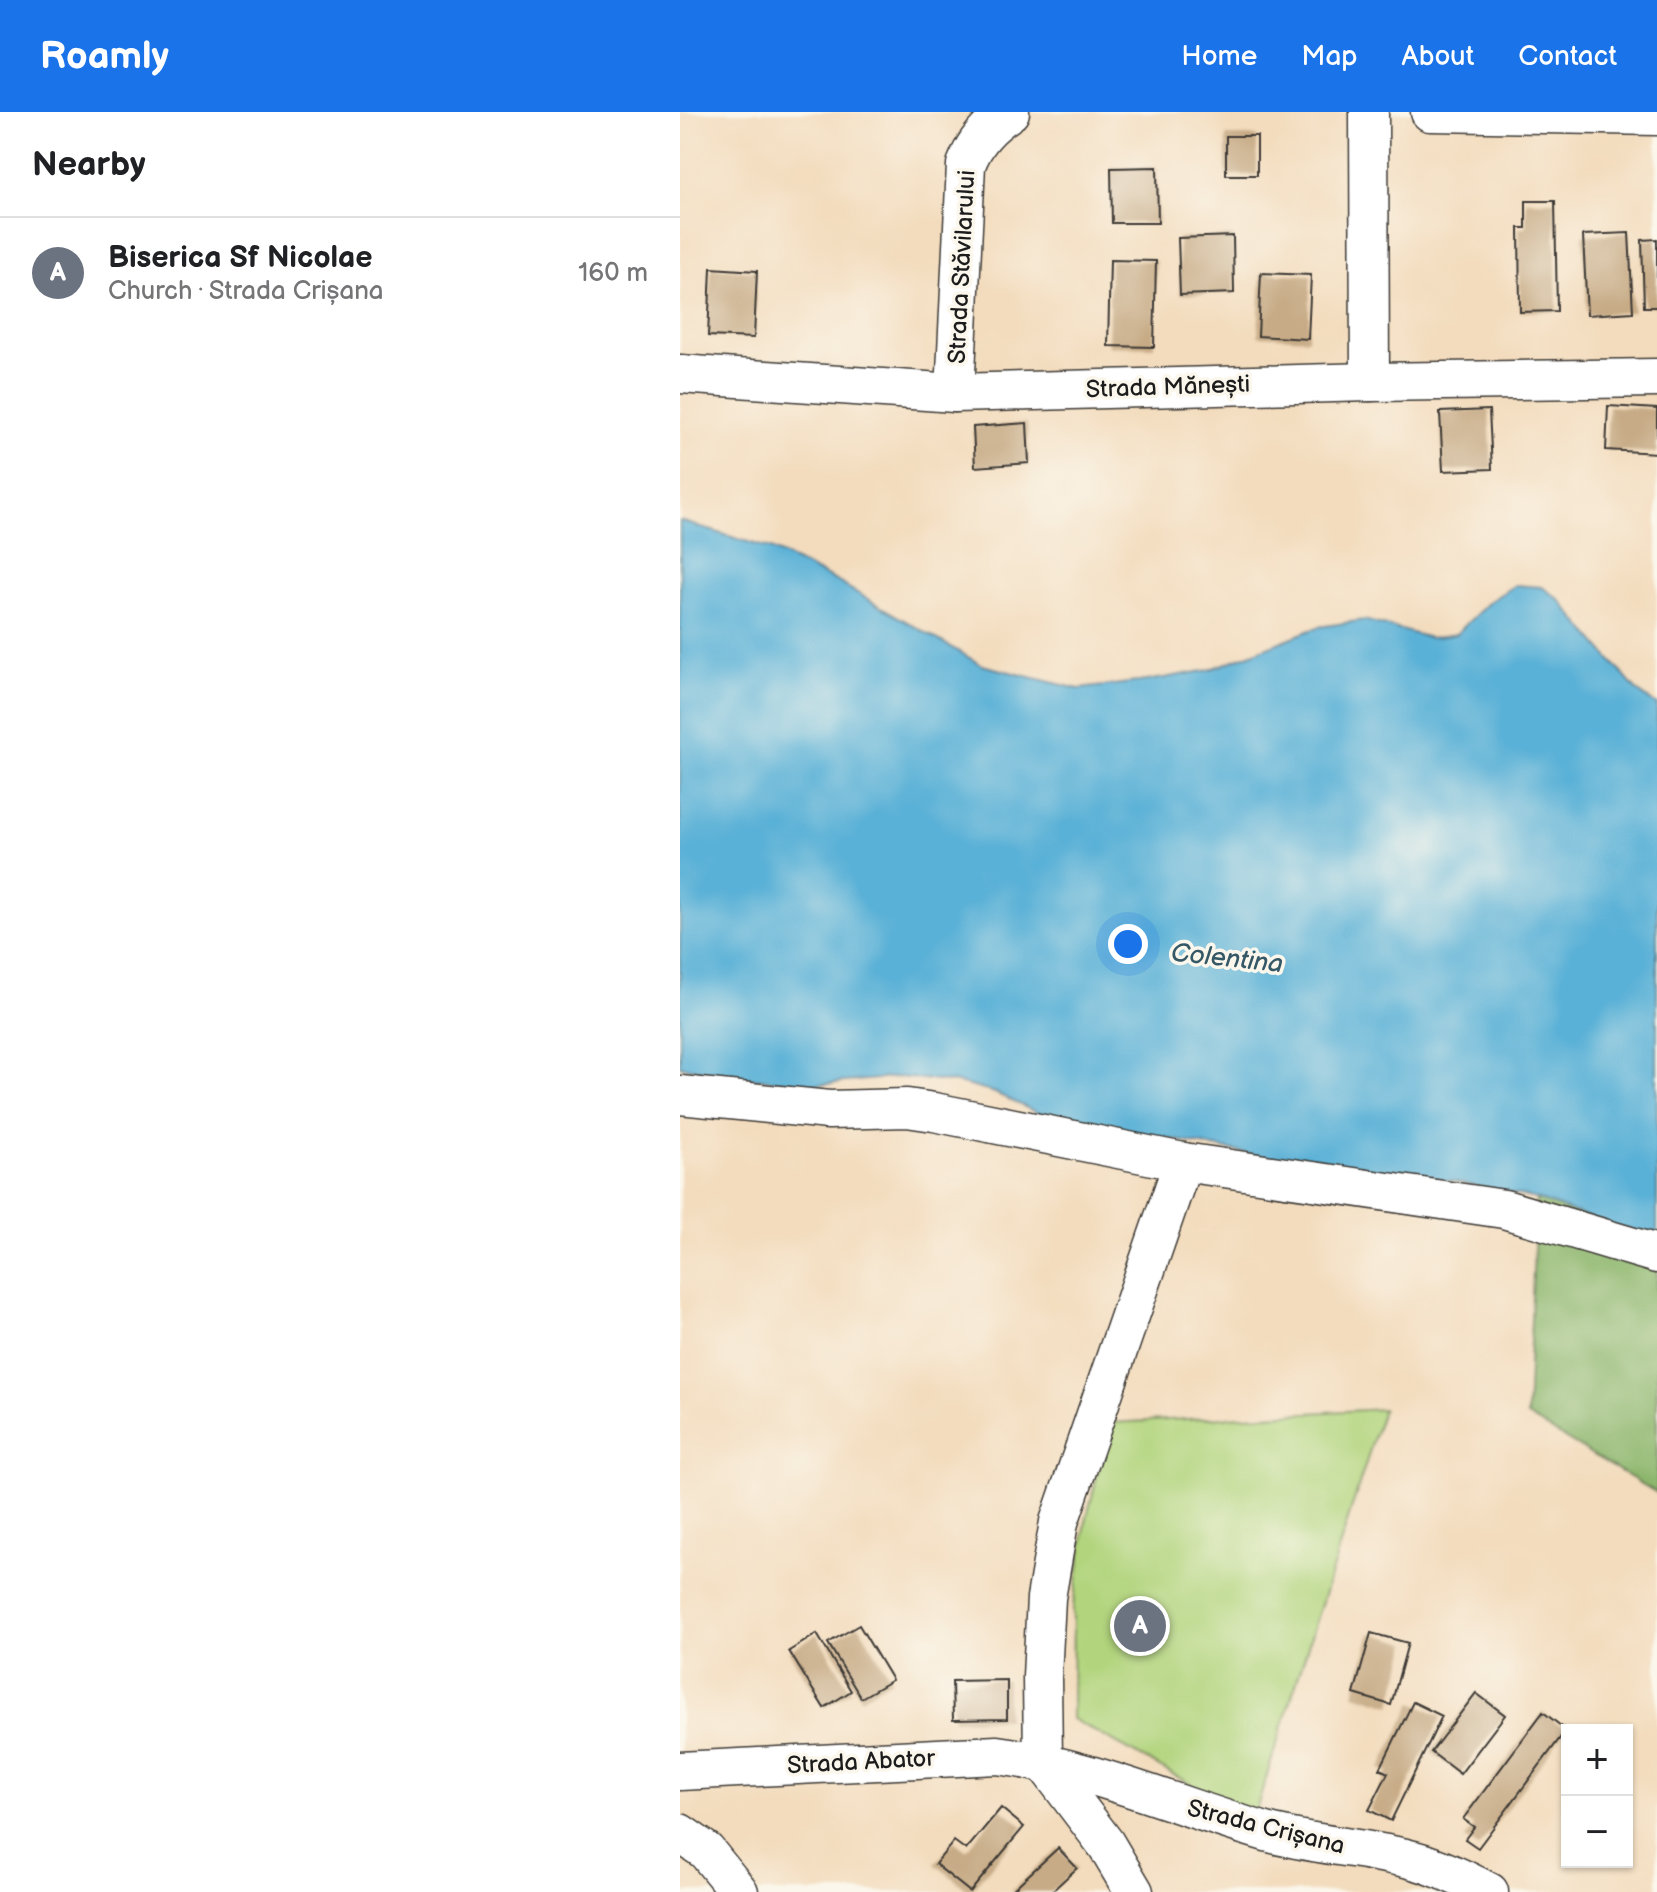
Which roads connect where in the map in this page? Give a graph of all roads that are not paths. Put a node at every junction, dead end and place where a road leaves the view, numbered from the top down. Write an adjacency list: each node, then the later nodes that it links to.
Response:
1 (1010, 112): 8 (street, Strada Stăvilarului)
2 (1369, 112): 7 (street)
3 (1430, 112): 4 (street)
4 (1657, 116)
5 (680, 374): 8 (street, Strada Mănești)
6 (1657, 378): 7 (street, Strada Mănești)
7 (1370, 382): 8 (street, Strada Mănești)
8 (955, 393)
9 (680, 1095): 10 (street)
10 (1183, 1162): 11 (street); 12 (street)
11 (1657, 1254)
12 (1043, 1761): 13 (street, Strada Abator); 16 (street); 17 (street, Strada Crișana)
13 (680, 1771)
14 (680, 1833): 15 (street)
15 (739, 1892)
16 (1134, 1892)
17 (1489, 1892)

